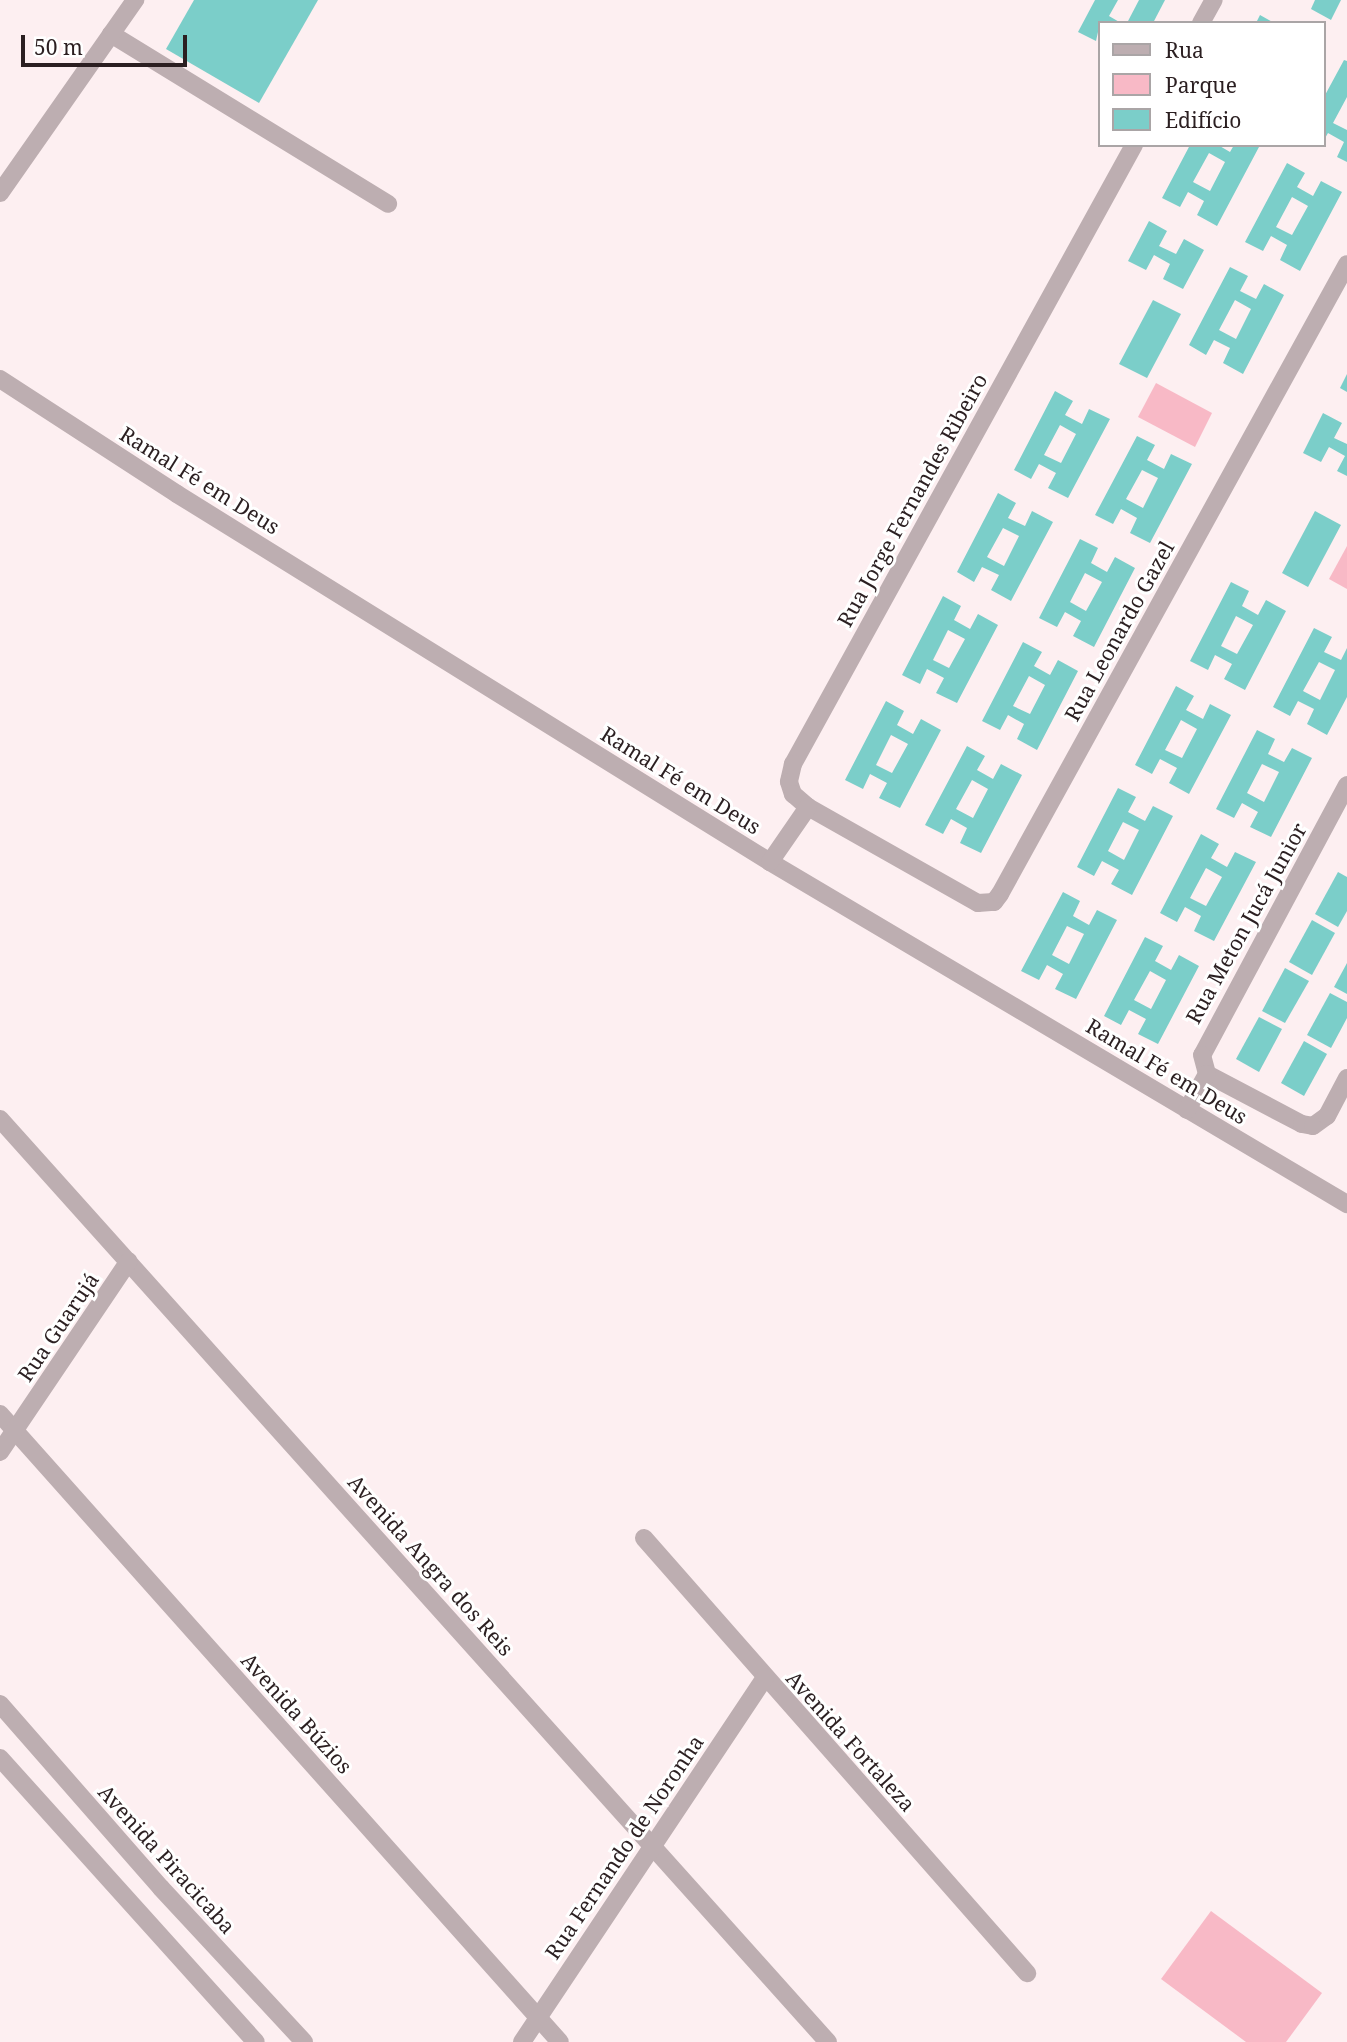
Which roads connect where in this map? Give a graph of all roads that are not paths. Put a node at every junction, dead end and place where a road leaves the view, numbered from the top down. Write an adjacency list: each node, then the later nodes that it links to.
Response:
1 (135, 0): 4 (street)
2 (1214, 0): 3 (street)
3 (1202, 21)
4 (111, 34): 6 (street); 7 (street)
5 (1133, 147): 11 (street, Rua Jorge Fernandes Ribeiro)
6 (0, 193)
7 (388, 204)
8 (1347, 264): 12 (street, Rua Leonardo Gazel)
9 (0, 379): 13 (street, Ramal Fé em Deus)
10 (1347, 785): 14 (street, Rua Meton Jucá Junior)
11 (807, 807): 12 (street, Rua Jorge Fernandes Ribeiro); 13 (street)
12 (876, 846)
13 (770, 862): 16 (street, Ramal Fé em Deus)
14 (1207, 1074): 15 (street); 16 (street)
15 (1347, 1078)
16 (1187, 1110): 18 (street, Ramal Fé em Deus)
17 (0, 1119): 19 (street, Avenida Angra dos Reis)
18 (1347, 1204)
19 (129, 1261): 21 (street, Rua Guarujá); 27 (street, Avenida Angra dos Reis)
20 (0, 1414): 21 (street, Avenida Búzios)
21 (15, 1431): 22 (street, Rua Guarujá); 29 (street, Avenida Búzios)
22 (0, 1452)
23 (643, 1538): 24 (street, Avenida Fortaleza)
24 (765, 1678): 27 (street, Rua Fernando de Noronha); 28 (street, Avenida Fortaleza)
25 (0, 1704): 31 (street, Avenida Piracicaba)
26 (0, 1758): 30 (street)
27 (652, 1847): 29 (street, Rua Fernando de Noronha); 34 (street, Avenida Angra dos Reis)
28 (1027, 1973)
29 (537, 2017): 32 (street, Rua Fernando de Noronha); 33 (street, Avenida Búzios)
30 (256, 2042)
31 (304, 2042)
32 (522, 2042)
33 (560, 2042)
34 (828, 2042)

